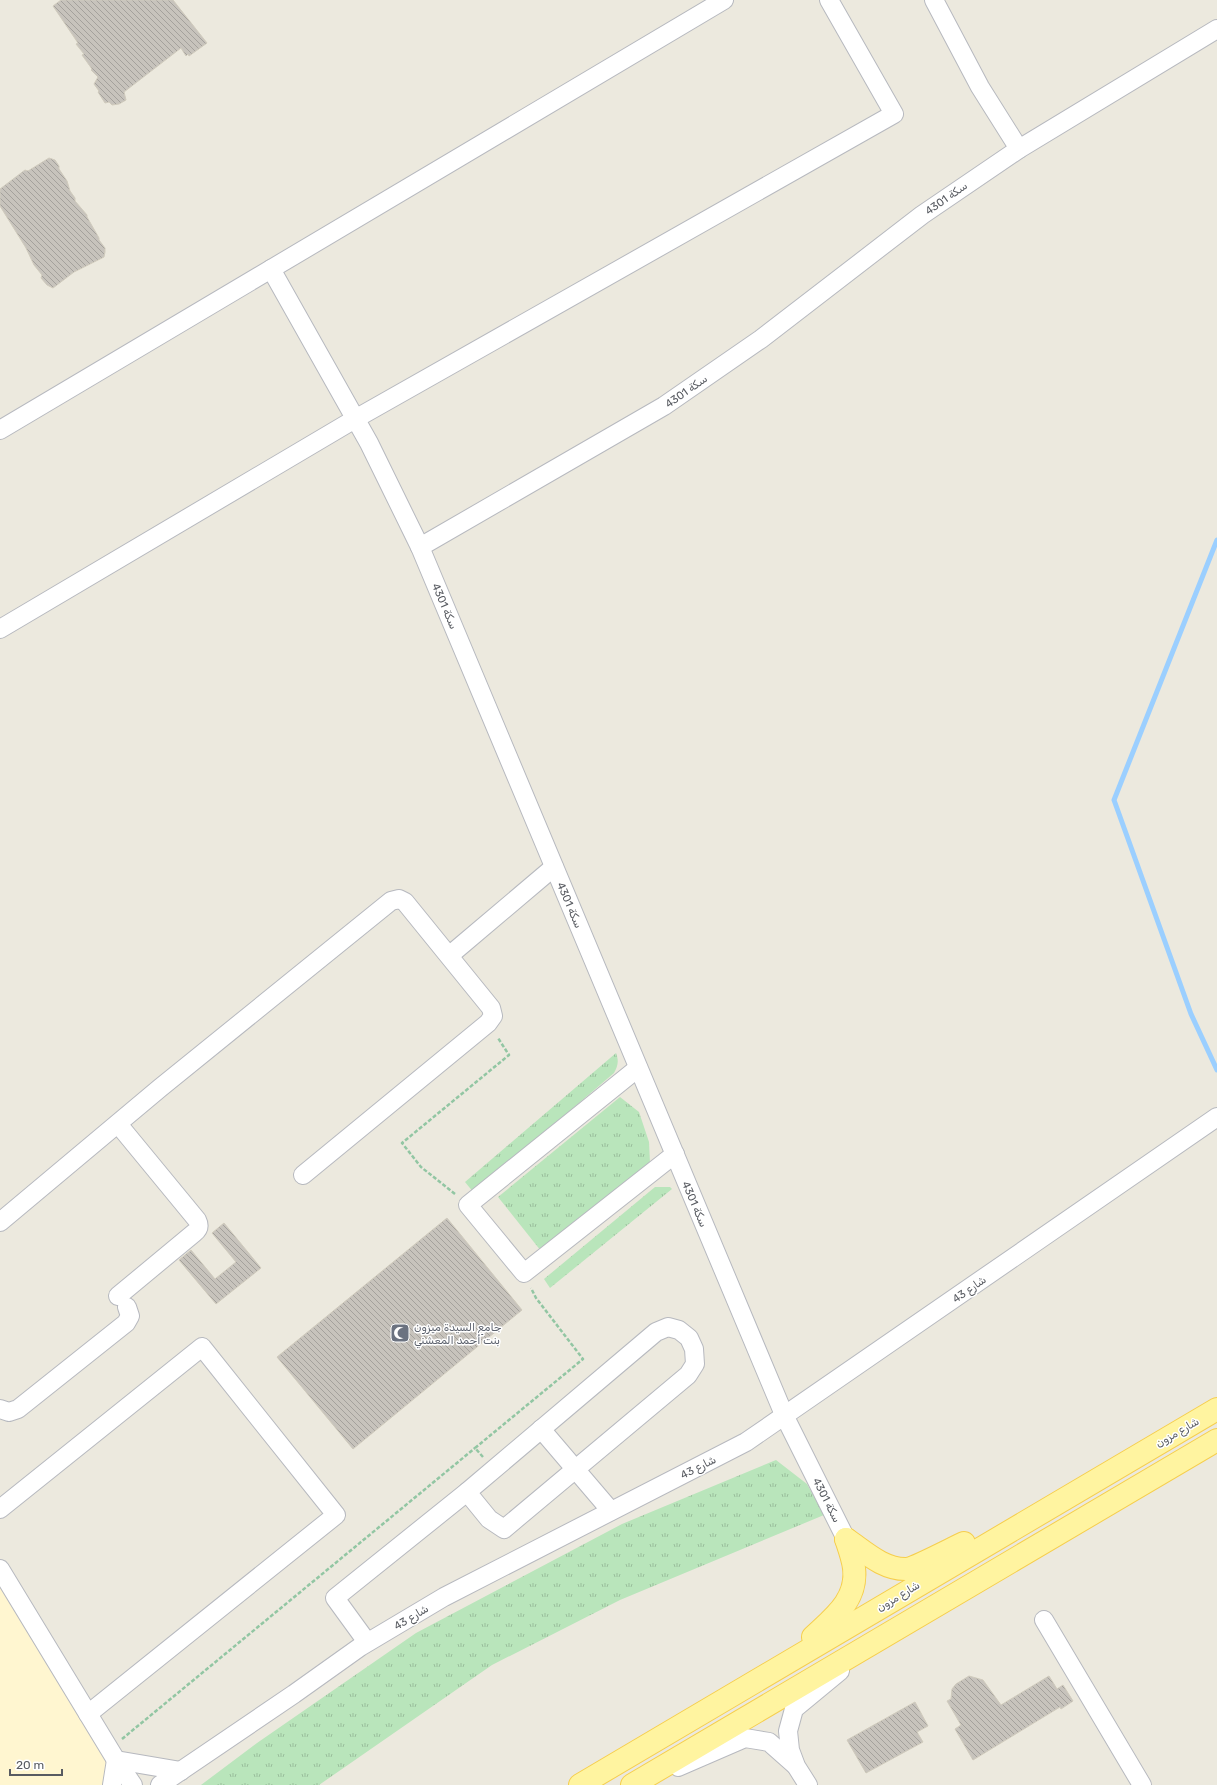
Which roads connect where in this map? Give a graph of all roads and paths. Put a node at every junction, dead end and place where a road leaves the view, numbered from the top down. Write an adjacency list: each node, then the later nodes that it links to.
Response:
1 (724, 0): 6 (street)
2 (830, 0): 7 (street)
3 (934, 0): 5 (street)
4 (1217, 29): 5 (street, سكة 4301)
5 (1019, 148): 9 (street, سكة 4301)
6 (271, 269): 7 (street); 8 (street)
7 (355, 419): 9 (street); 10 (street)
8 (0, 430)
9 (420, 547): 11 (street, سكة 4301)
10 (0, 629)
11 (554, 867): 12 (street); 14 (street, سكة 4301)
12 (450, 955): 13 (street); 16 (street)
13 (488, 1024): 18 (street); 19 (path)
14 (638, 1068): 17 (street, سكة 4301); 19 (street)
15 (1217, 1117): 24 (street, شارع 43)
16 (118, 1124): 20 (street); 22 (street)
17 (675, 1154): 21 (street); 24 (street, سكة 4301)
18 (303, 1175)
19 (468, 1205): 21 (street)
20 (0, 1222)
21 (524, 1273): 27 (path)
22 (0, 1409)
23 (1217, 1409): 30 (main road, شارع مزون)
24 (784, 1417): 33 (street, شارع 43); 34 (street, سكة 4301)
25 (541, 1429): 28 (street); 28 (street); 29 (street)
26 (1217, 1440): 37 (main road)
27 (476, 1448): 29 (path); 41 (path)
28 (576, 1469): 31 (street); 33 (street)
29 (493, 1470): 31 (street)
30 (1081, 1489): 34 (main road); 39 (main road, شارع مزون)
31 (467, 1492): 38 (street)
32 (0, 1509): 40 (street)
33 (611, 1511): 38 (street, شارع 43)
34 (846, 1538): 39 (main road)
35 (0, 1569): 40 (street)
36 (1044, 1620): 51 (street)
37 (875, 1641): 42 (street); 48 (main road)
38 (367, 1642): 43 (street, شارع 43)
39 (782, 1666): 47 (main road, شارع مزون)
40 (88, 1714): 41 (street)
41 (113, 1754): 43 (street); 44 (street); 45 (street)
42 (796, 1766): 49 (street); 50 (street)
43 (181, 1771): 46 (street, شارع 43)
44 (112, 1785)
45 (133, 1785)
46 (160, 1785)
47 (580, 1785)
48 (632, 1785)
49 (637, 1785)
50 (808, 1785)
51 (1142, 1785)

